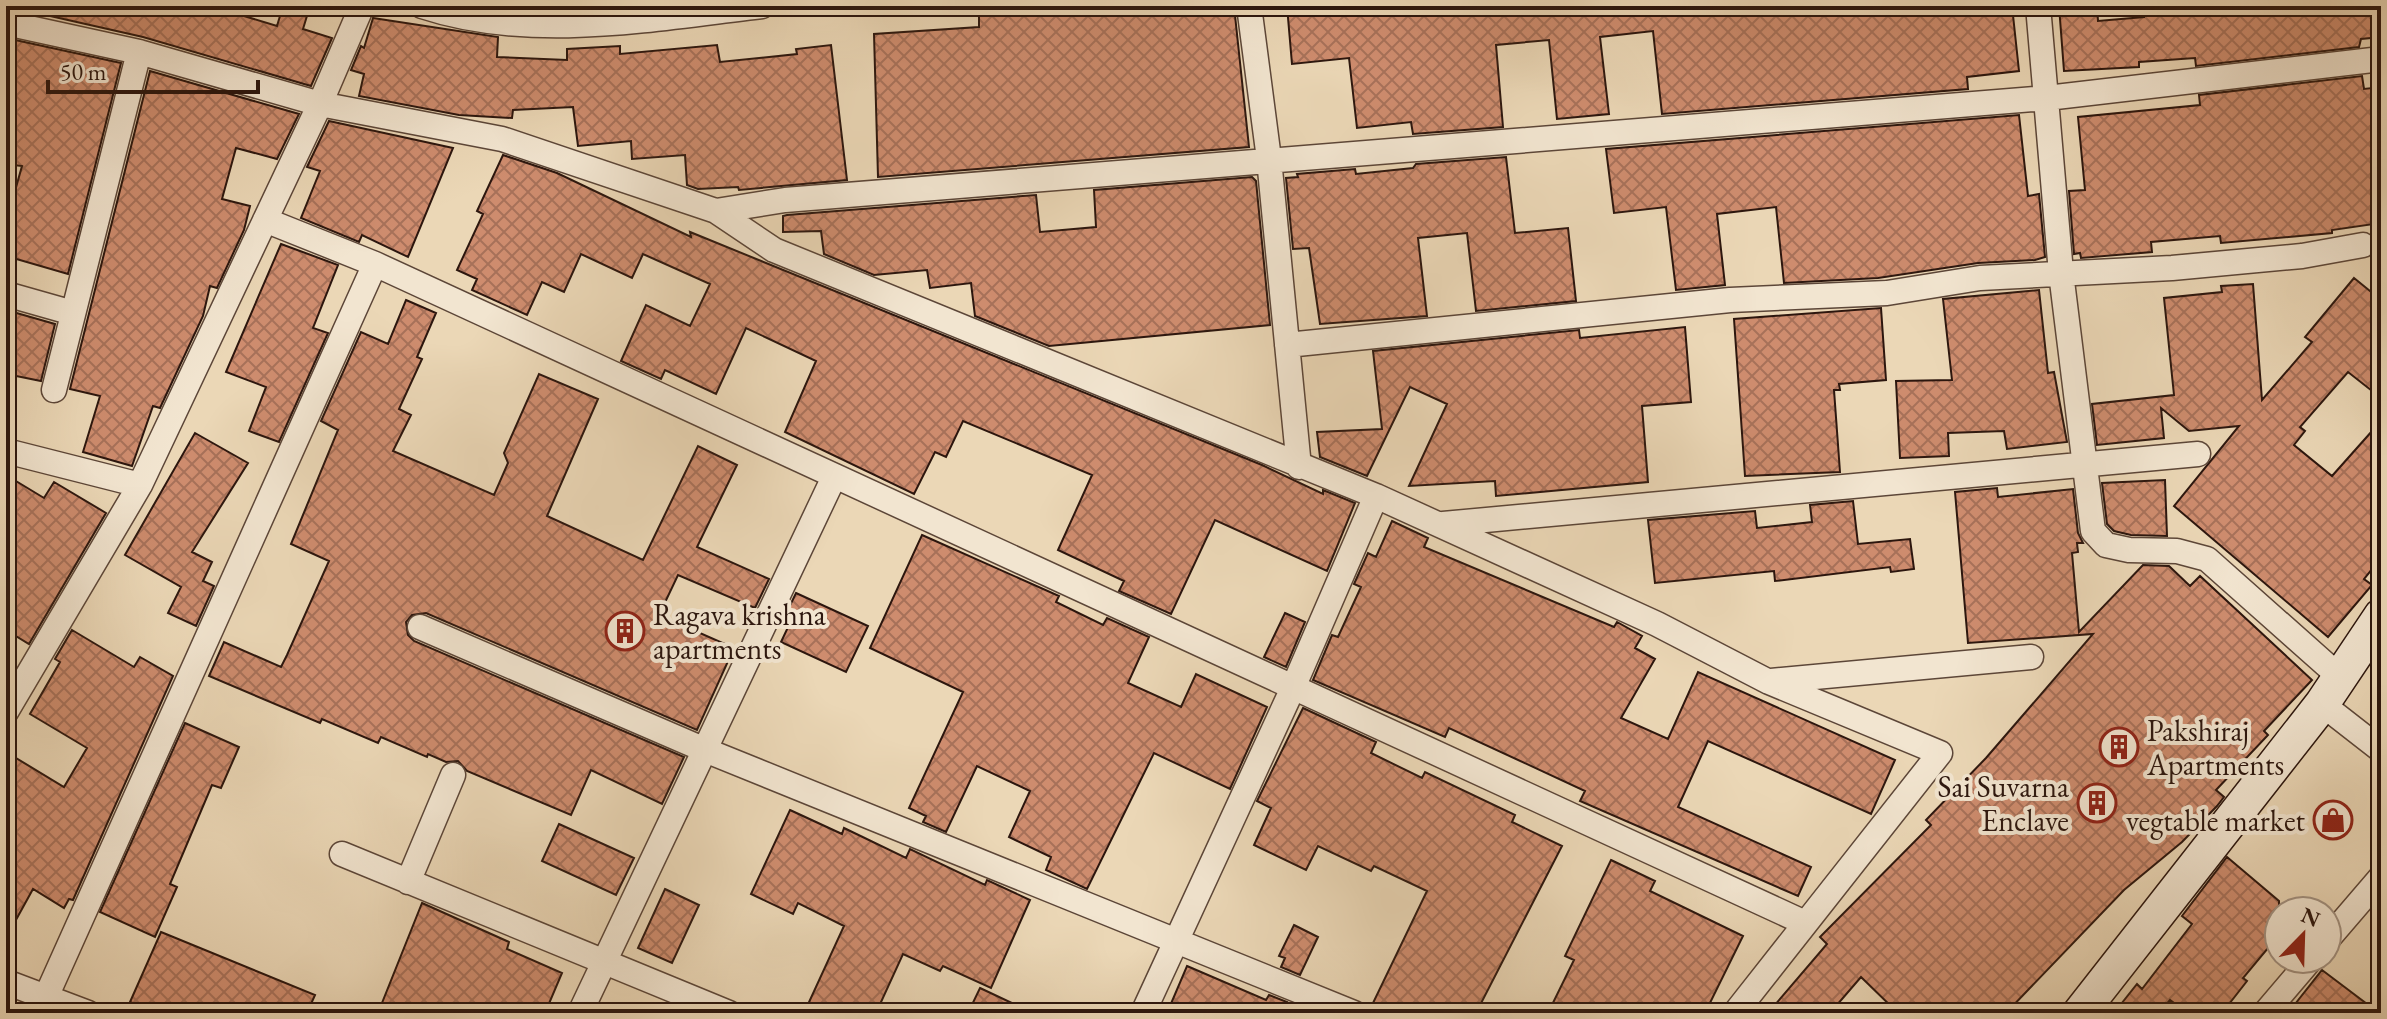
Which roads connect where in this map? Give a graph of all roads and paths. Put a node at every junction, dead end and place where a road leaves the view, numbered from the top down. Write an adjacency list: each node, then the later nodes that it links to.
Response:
1 (362, 6): 10 (street)
2 (422, 6): 3 (street)
3 (762, 6)
4 (1249, 6): 11 (street)
5 (2038, 6): 9 (street)
6 (6, 23): 7 (street)
7 (139, 52): 10 (street); 18 (street)
8 (2381, 59): 9 (street)
9 (2047, 98): 11 (street); 16 (street)
10 (320, 104): 12 (street); 13 (street)
11 (1269, 159): 12 (street); 19 (street)
12 (716, 211): 23 (street)
13 (265, 220): 15 (street); 26 (street)
14 (2363, 245): 16 (street)
15 (375, 264): 25 (street); 48 (street)
16 (2061, 273): 19 (street); 24 (street)
17 (6, 294): 18 (street)
18 (73, 313): 20 (street)
19 (1287, 345): 23 (street)
20 (54, 390)
21 (6, 451): 26 (street)
22 (2198, 454): 24 (street)
23 (1299, 467): 27 (street)
24 (2083, 467): 28 (street); 34 (street)
25 (834, 477): 33 (street); 36 (street)
26 (140, 485): 35 (street)
27 (1376, 496): 28 (street); 33 (street)
28 (1440, 525): 32 (street)
29 (2381, 616): 34 (street)
30 (420, 627): 36 (street)
31 (2031, 657): 32 (street)
32 (1769, 682): 43 (street)
33 (1292, 690): 43 (street); 44 (street)
34 (2331, 691): 37 (street); 55 (street)
35 (6, 712)
36 (705, 750): 44 (street); 45 (street)
37 (2381, 750)
38 (453, 775): 41 (street)
39 (342, 854): 41 (street)
40 (2381, 877): 42 (street)
41 (408, 882): 45 (street)
42 (2343, 921)
43 (1805, 923): 54 (street)
44 (1177, 943): 52 (street); 53 (street)
45 (602, 960): 50 (street); 51 (street)
46 (2297, 975): 56 (street)
47 (6, 982): 48 (street)
48 (46, 997): 49 (street)
49 (88, 1013)
50 (580, 1013)
51 (729, 1013)
52 (1143, 1013)
53 (1354, 1013)
54 (1735, 1013)
55 (2080, 1013)
56 (2265, 1013)

